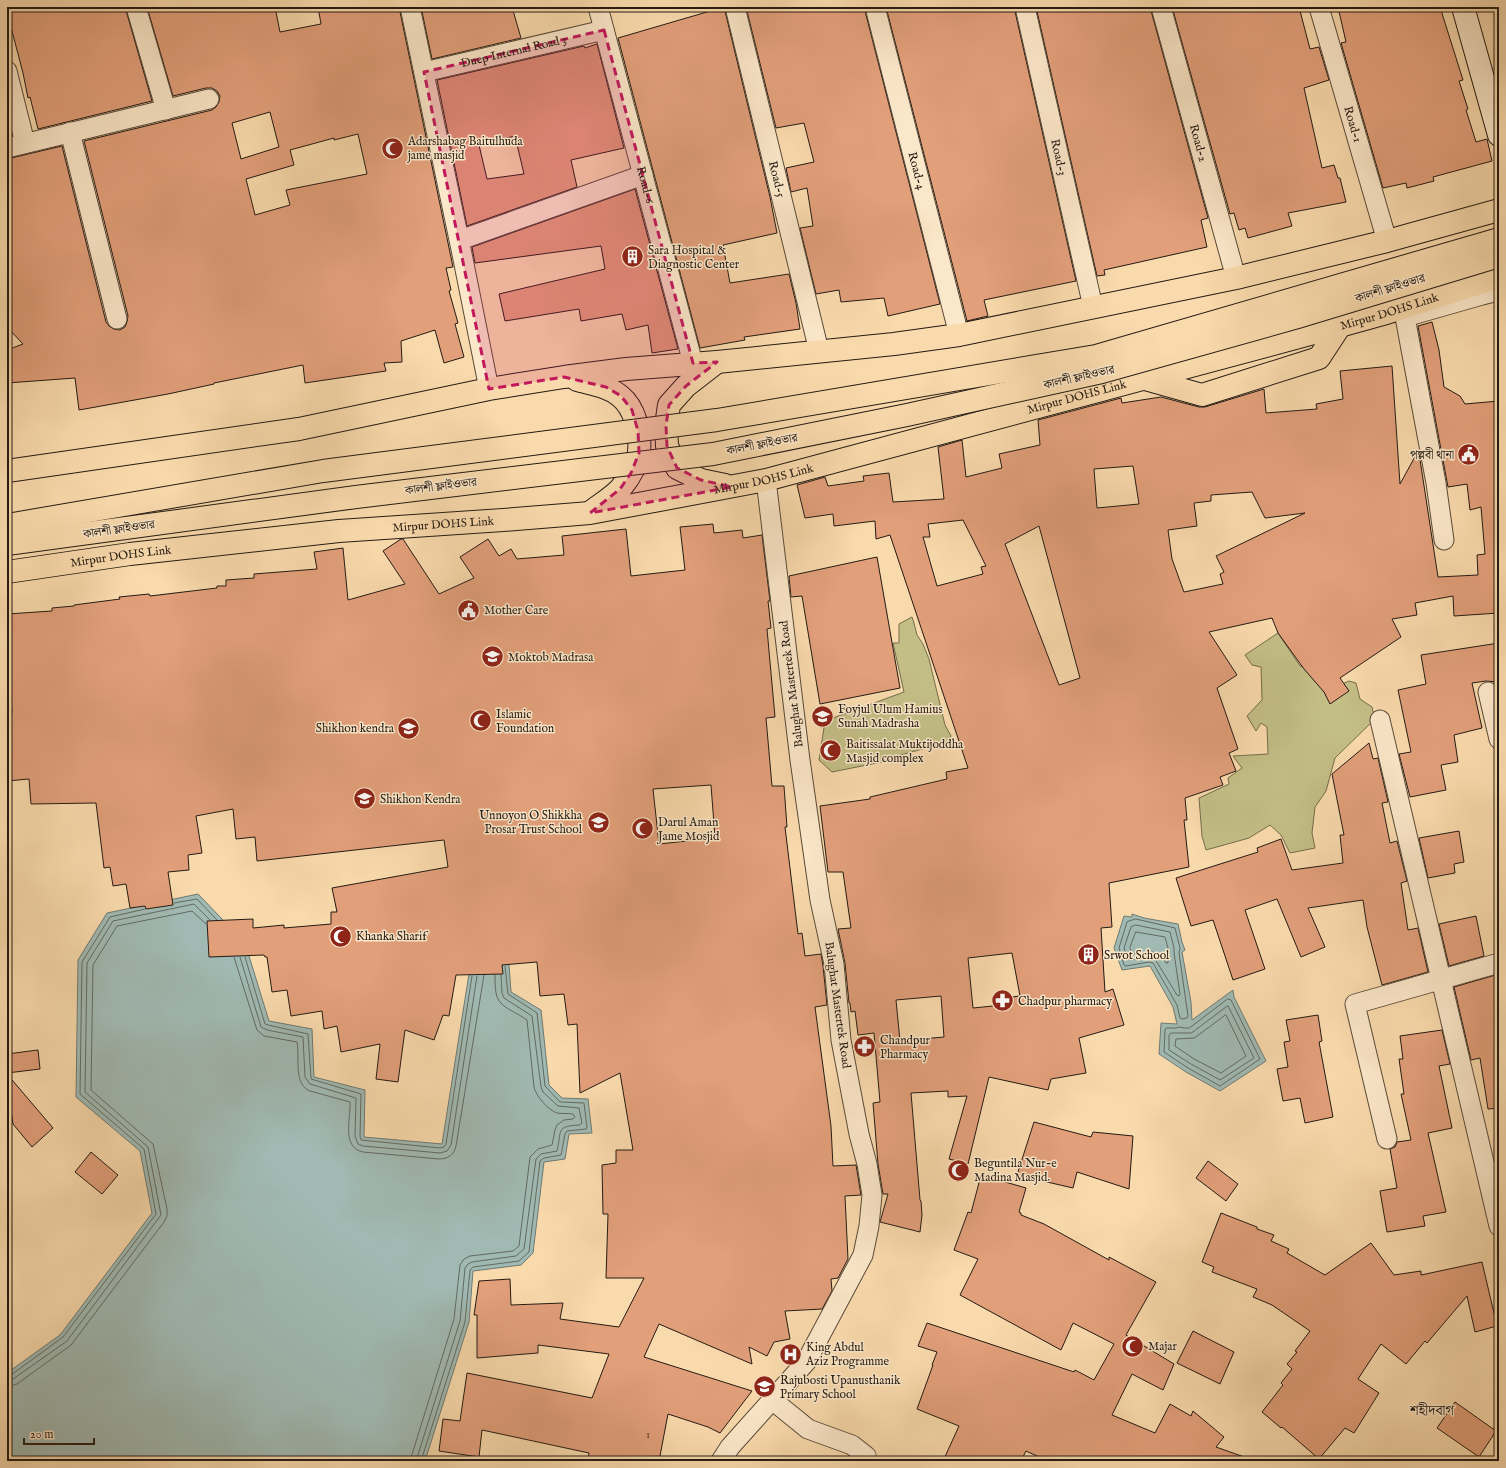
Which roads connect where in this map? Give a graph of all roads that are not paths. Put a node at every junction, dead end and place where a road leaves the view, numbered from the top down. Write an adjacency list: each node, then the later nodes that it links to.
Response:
1 (136, 7): 14 (street)
2 (410, 7): 12 (street)
3 (598, 7): 10 (street, Road-6)
4 (735, 7): 32 (street, Road-5)
5 (875, 7): 31 (street, Road-4)
6 (1025, 7): 28 (street, Road-3)
7 (1161, 7): 26 (street, Road-2)
8 (1319, 7): 23 (street, Road-1)
9 (1463, 7): 16 (main road)
10 (604, 30): 12 (street, Duep Internal Road 3); 19 (street, Road-6)
11 (7, 71): 17 (street)
12 (424, 72): 21 (street)
13 (209, 99): 14 (street)
14 (166, 110): 15 (street)
15 (70, 132): 17 (street); 29 (street)
16 (1499, 135)
17 (25, 143): 18 (street)
18 (7, 148)
19 (643, 174): 21 (street); 34 (street, Road-6)
20 (1499, 210): 23 (main road)
21 (460, 240): 37 (street)
22 (1499, 240): 42 (main road, bridge)
23 (1387, 241): 26 (main road)
24 (1499, 256): 44 (main road, কালশী ফ্লাইওভার, bridge)
25 (1499, 277): 30 (main road, Mirpur DOHS Link)
26 (1236, 278): 28 (main road)
27 (1499, 293): 43 (street)
28 (1093, 307): 31 (main road)
29 (117, 319)
30 (1340, 326): 36 (main road, Mirpur DOHS Link); 36 (main road)
31 (959, 335): 32 (main road)
32 (819, 351): 33 (main road)
33 (717, 362): 34 (main road); 40 (main road)
34 (693, 363): 35 (main road)
35 (564, 377): 37 (main road); 41 (main road)
36 (1145, 379): 39 (main road, Mirpur DOHS Link)
37 (488, 389): 38 (main road)
38 (7, 471)
39 (766, 480): 40 (main road, Mirpur DOHS Link); 53 (street, Balughat Mastertek Road)
40 (732, 487): 41 (main road, Mirpur DOHS Link)
41 (590, 513): 45 (main road, Mirpur DOHS Link)
42 (7, 525)
43 (1444, 540)
44 (7, 544)
45 (7, 572)
46 (1488, 692): 48 (street)
47 (1380, 720): 50 (street)
48 (1499, 739)
49 (1499, 963): 50 (street)
50 (1441, 978): 51 (street); 52 (street)
51 (1387, 1139)
52 (1499, 1226)
53 (771, 1399): 54 (street, Balughat Mastertek Road); 55 (street)
54 (721, 1461)
55 (864, 1461)

